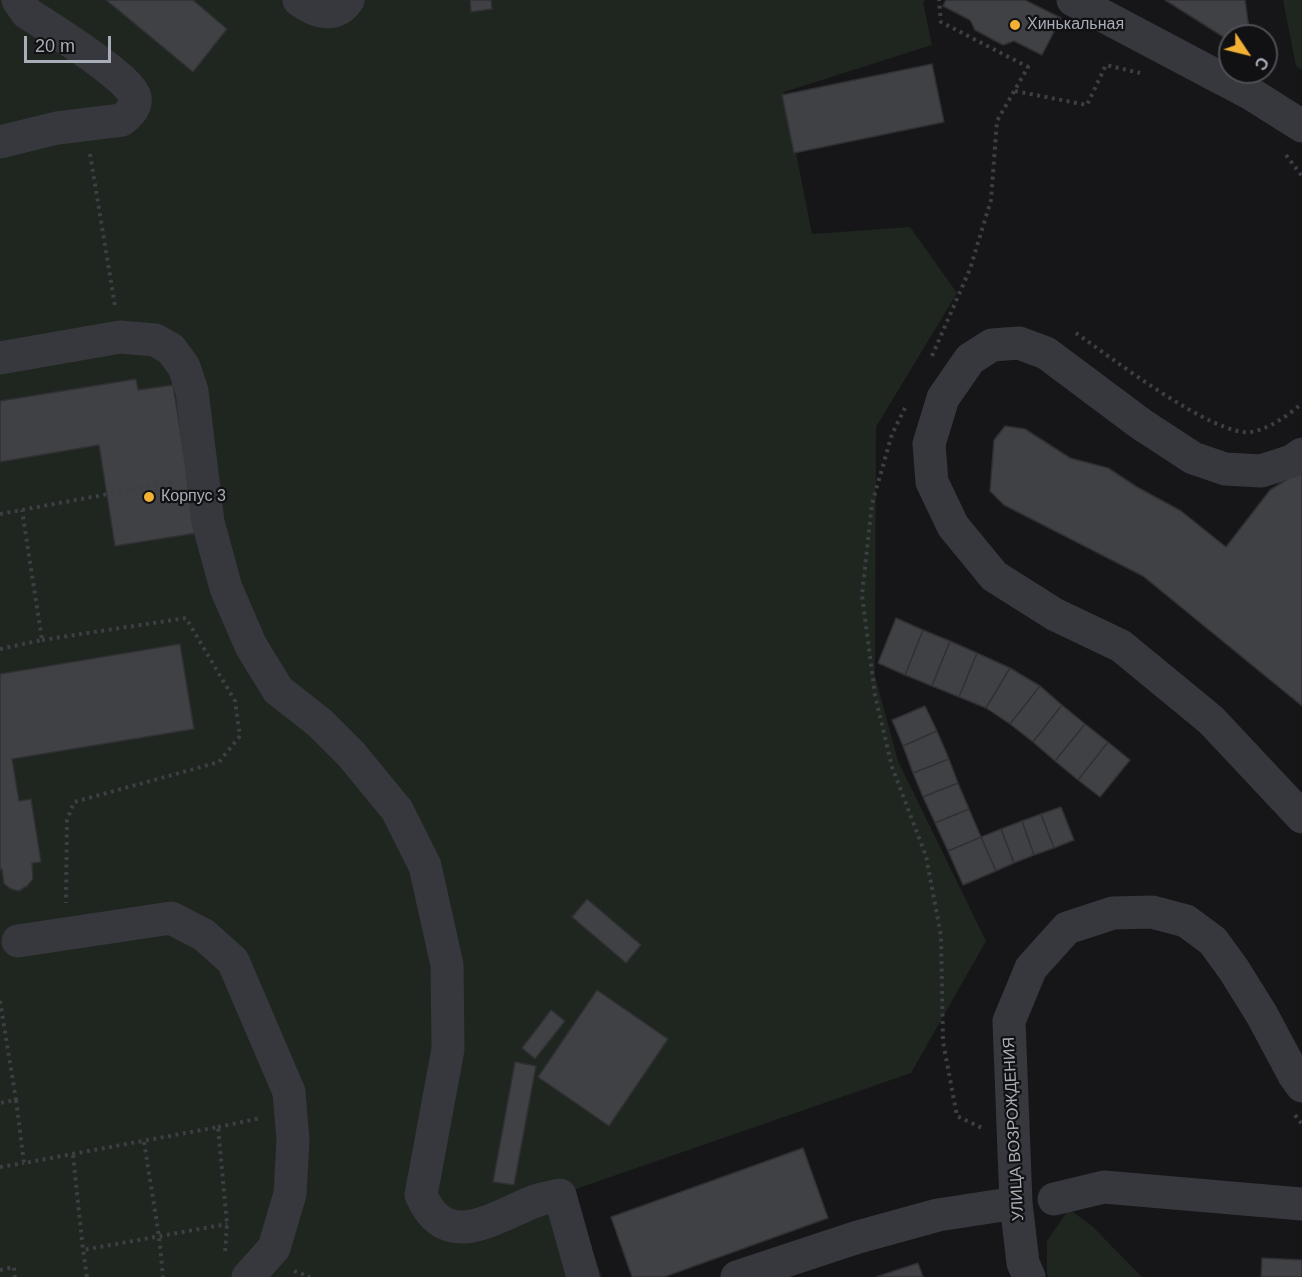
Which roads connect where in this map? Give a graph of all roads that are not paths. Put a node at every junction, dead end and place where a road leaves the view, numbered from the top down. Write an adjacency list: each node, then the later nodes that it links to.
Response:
1 (18, 0): 8 (street)
2 (299, 0): 3 (street)
3 (348, 0)
4 (1073, 0): 6 (street)
5 (1098, 0): 6 (street)
6 (1121, 25): 7 (street)
7 (1302, 126)
8 (0, 142)
9 (0, 358): 18 (street)
10 (1302, 454): 11 (street)
11 (1302, 817)
12 (18, 941): 17 (street)
13 (1296, 1096): 15 (street, УЛИЦА ВОЗРОЖДЕНИЯ)
14 (1054, 1199): 16 (street)
15 (1016, 1203): 19 (street); 20 (street, УЛИЦА ВОЗРОЖДЕНИЯ)
16 (1302, 1204)
17 (236, 1270)
18 (584, 1277)
19 (738, 1277)
20 (1029, 1277)

